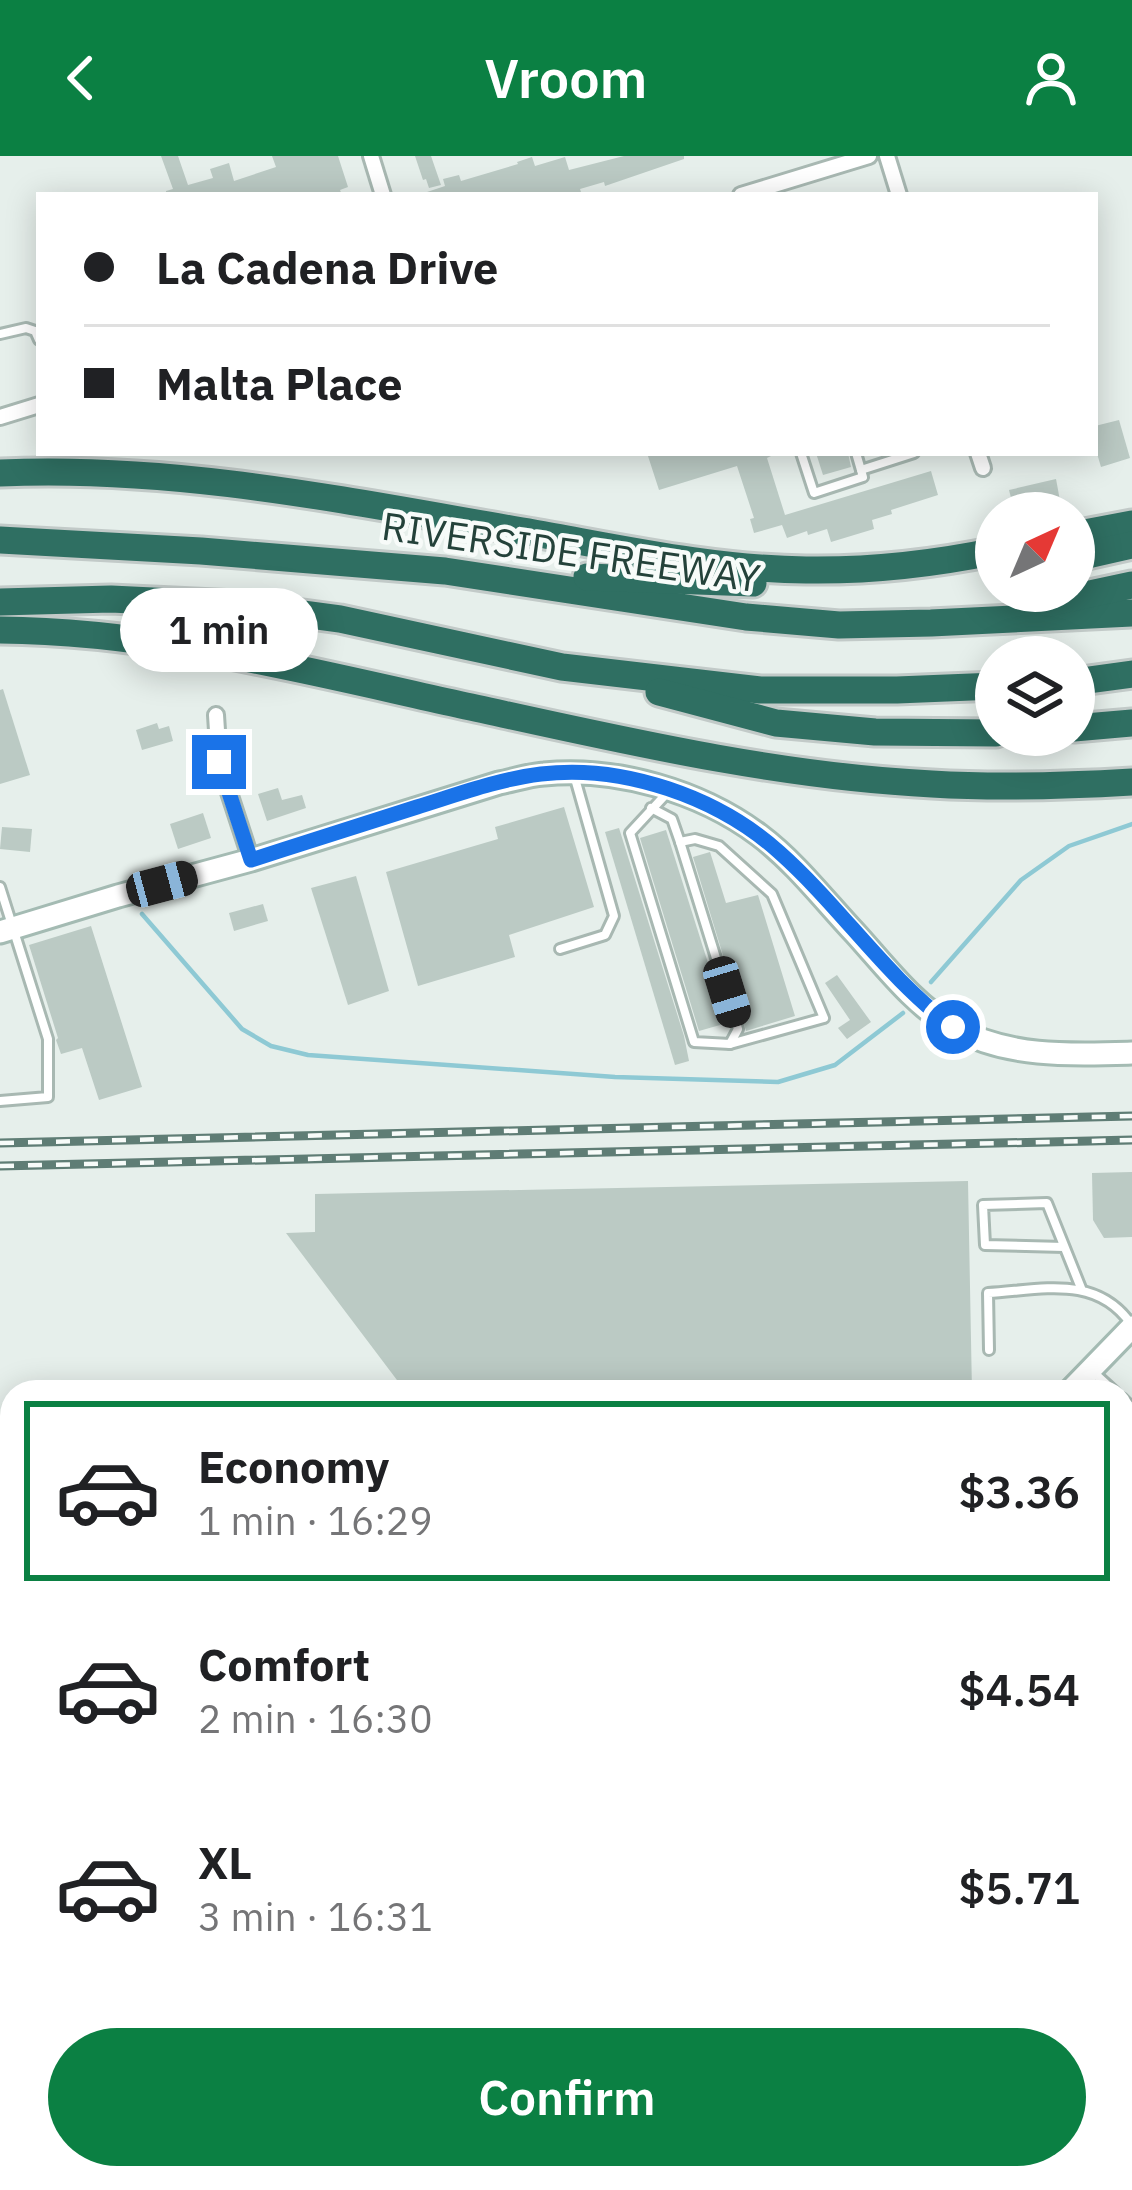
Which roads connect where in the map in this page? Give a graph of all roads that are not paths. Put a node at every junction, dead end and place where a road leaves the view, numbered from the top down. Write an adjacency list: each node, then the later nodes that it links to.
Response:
1 (370, 156): 4 (street)
2 (869, 156): 5 (street)
3 (887, 156): 6 (street)
4 (382, 192)
5 (751, 192)
6 (898, 192)
7 (36, 333): 8 (lane)
8 (0, 334)
9 (36, 405): 10 (street)
10 (2, 410)
11 (802, 456): 14 (lane)
12 (857, 456): 14 (lane)
13 (905, 456): 14 (lane)
14 (861, 470)
15 (0, 473): 21 (highway)
16 (1132, 524): 17 (highway)
17 (1095, 532)
18 (0, 541): 22 (highway, RIVERSIDE FREEWAY)
19 (1132, 544): 20 (highway)
20 (1095, 553)
21 (975, 554)
22 (445, 571): 23 (highway); 27 (highway, RIVERSIDE FREEWAY)
23 (975, 574)
24 (1132, 585): 27 (highway)
25 (0, 602): 29 (highway)
26 (1132, 613): 27 (highway, RIVERSIDE FREEWAY)
27 (931, 623)
28 (0, 630): 38 (highway)
29 (562, 667): 32 (highway); 36 (highway)
30 (1132, 674): 31 (highway)
31 (1095, 679)
32 (975, 687)
33 (216, 715): 42 (street)
34 (1132, 723): 35 (highway)
35 (1095, 726)
36 (975, 733)
37 (574, 773): 39 (street); 42 (street); 45 (lane)
38 (1132, 782)
39 (669, 791): 40 (lane); 47 (street)
40 (651, 808): 41 (lane); 46 (lane)
41 (680, 842): 46 (lane); 46 (lane)
42 (251, 860): 44 (street)
43 (0, 887): 44 (lane)
44 (6, 930): 48 (lane)
45 (560, 949)
46 (730, 1045)
47 (1132, 1053)
48 (0, 1101)
49 (1064, 1247): 49 (lane); 50 (lane)
50 (1081, 1288): 51 (lane); 52 (lane)
51 (1132, 1326): 53 (street)
52 (989, 1350)
53 (1090, 1370): 54 (street); 55 (lane)
54 (1081, 1380)
55 (1101, 1380)

